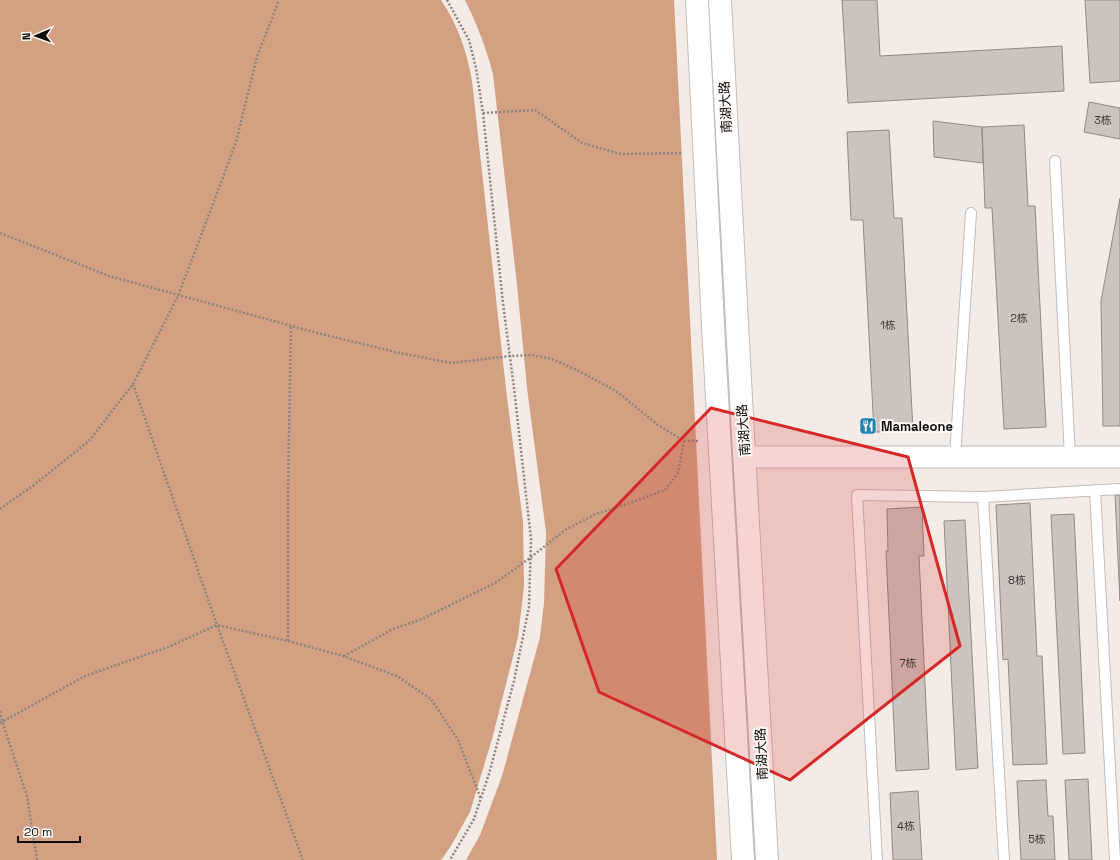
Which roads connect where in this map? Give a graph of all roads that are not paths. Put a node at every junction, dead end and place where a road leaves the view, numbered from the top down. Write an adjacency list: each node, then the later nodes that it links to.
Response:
1 (697, 0): 12 (main road, 南湖大路)
2 (720, 0): 5 (main road, 南湖大路)
3 (1055, 161): 7 (lane)
4 (971, 213): 6 (lane)
5 (745, 457): 6 (street); 13 (main road, 南湖大路)
6 (955, 457): 7 (street)
7 (1070, 457): 8 (street)
8 (1120, 457)
9 (1120, 488): 10 (lane)
10 (1095, 490): 11 (lane); 16 (lane)
11 (983, 498): 14 (lane); 15 (lane)
12 (743, 860)
13 (766, 860)
14 (877, 860)
15 (1004, 860)
16 (1115, 860)

